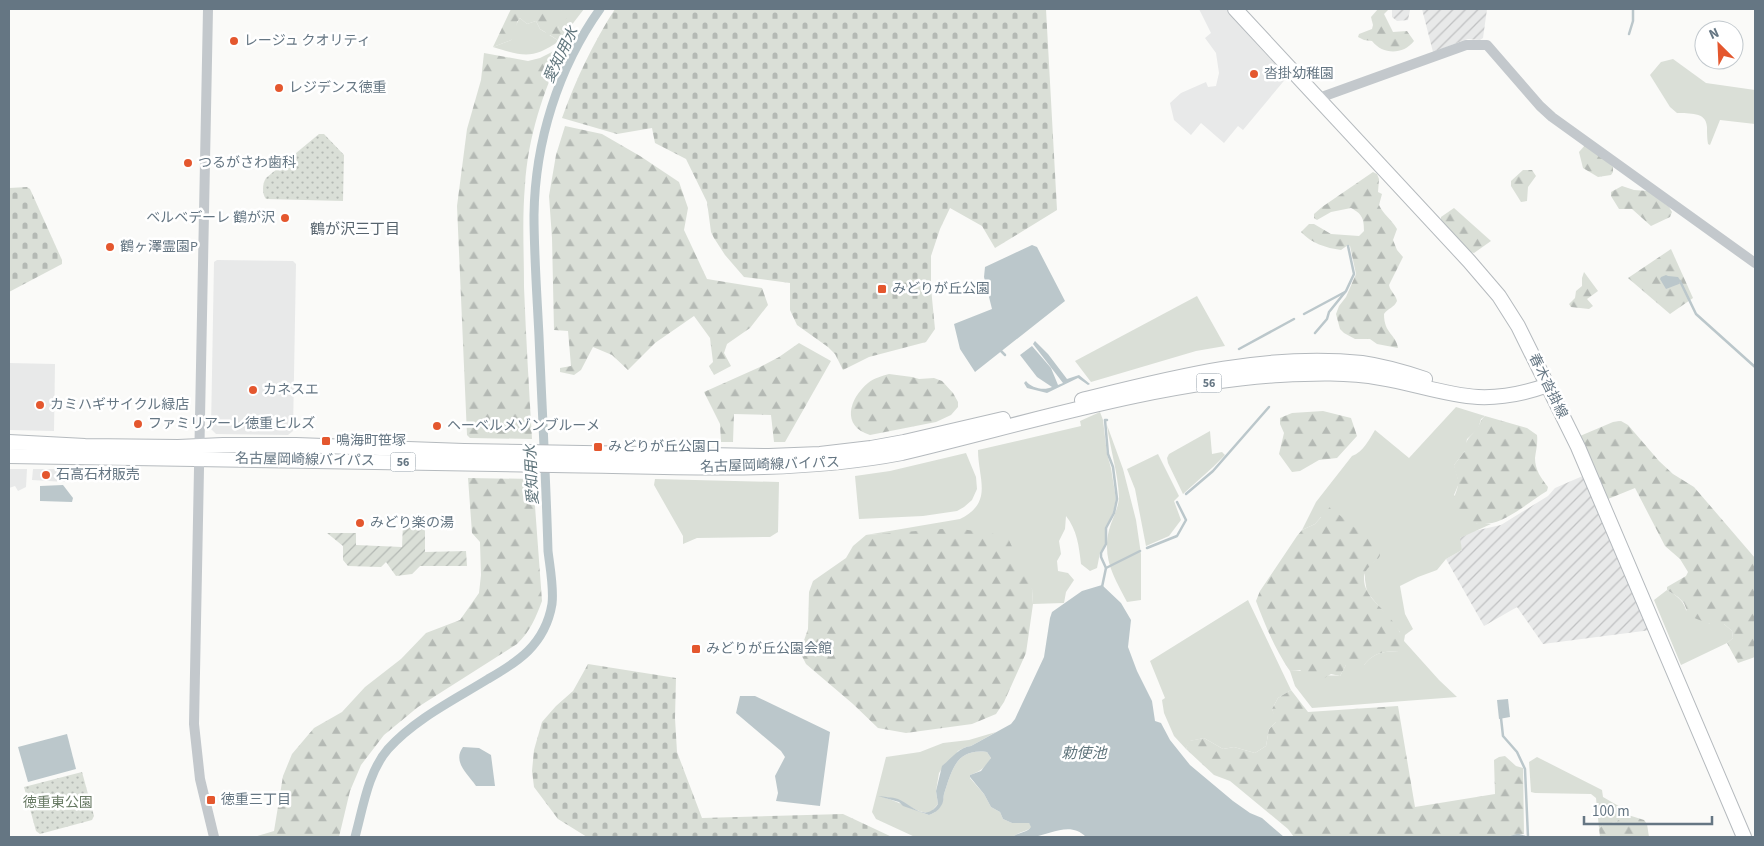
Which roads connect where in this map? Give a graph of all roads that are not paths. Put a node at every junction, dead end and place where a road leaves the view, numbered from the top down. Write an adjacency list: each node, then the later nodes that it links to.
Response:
1 (208, 9): 7 (street)
2 (1235, 9): 3 (main road, 春木沓掛線)
3 (1319, 98): 4 (street); 5 (main road, 春木沓掛線)
4 (1755, 263)
5 (1547, 382): 9 (main road, 名古屋岡崎線バイパス / 56); 11 (main road, 春木沓掛線)
6 (9, 442): 7 (main road, 名古屋岡崎線バイパス / 56)
7 (199, 453): 8 (main road, 名古屋岡崎線バイパス / 56); 9 (main road, 名古屋岡崎線バイパス / 56); 9 (main road, 名古屋岡崎線バイパス / 56); 10 (street)
8 (9, 456)
9 (536, 458)
10 (214, 837)
11 (1744, 837)

